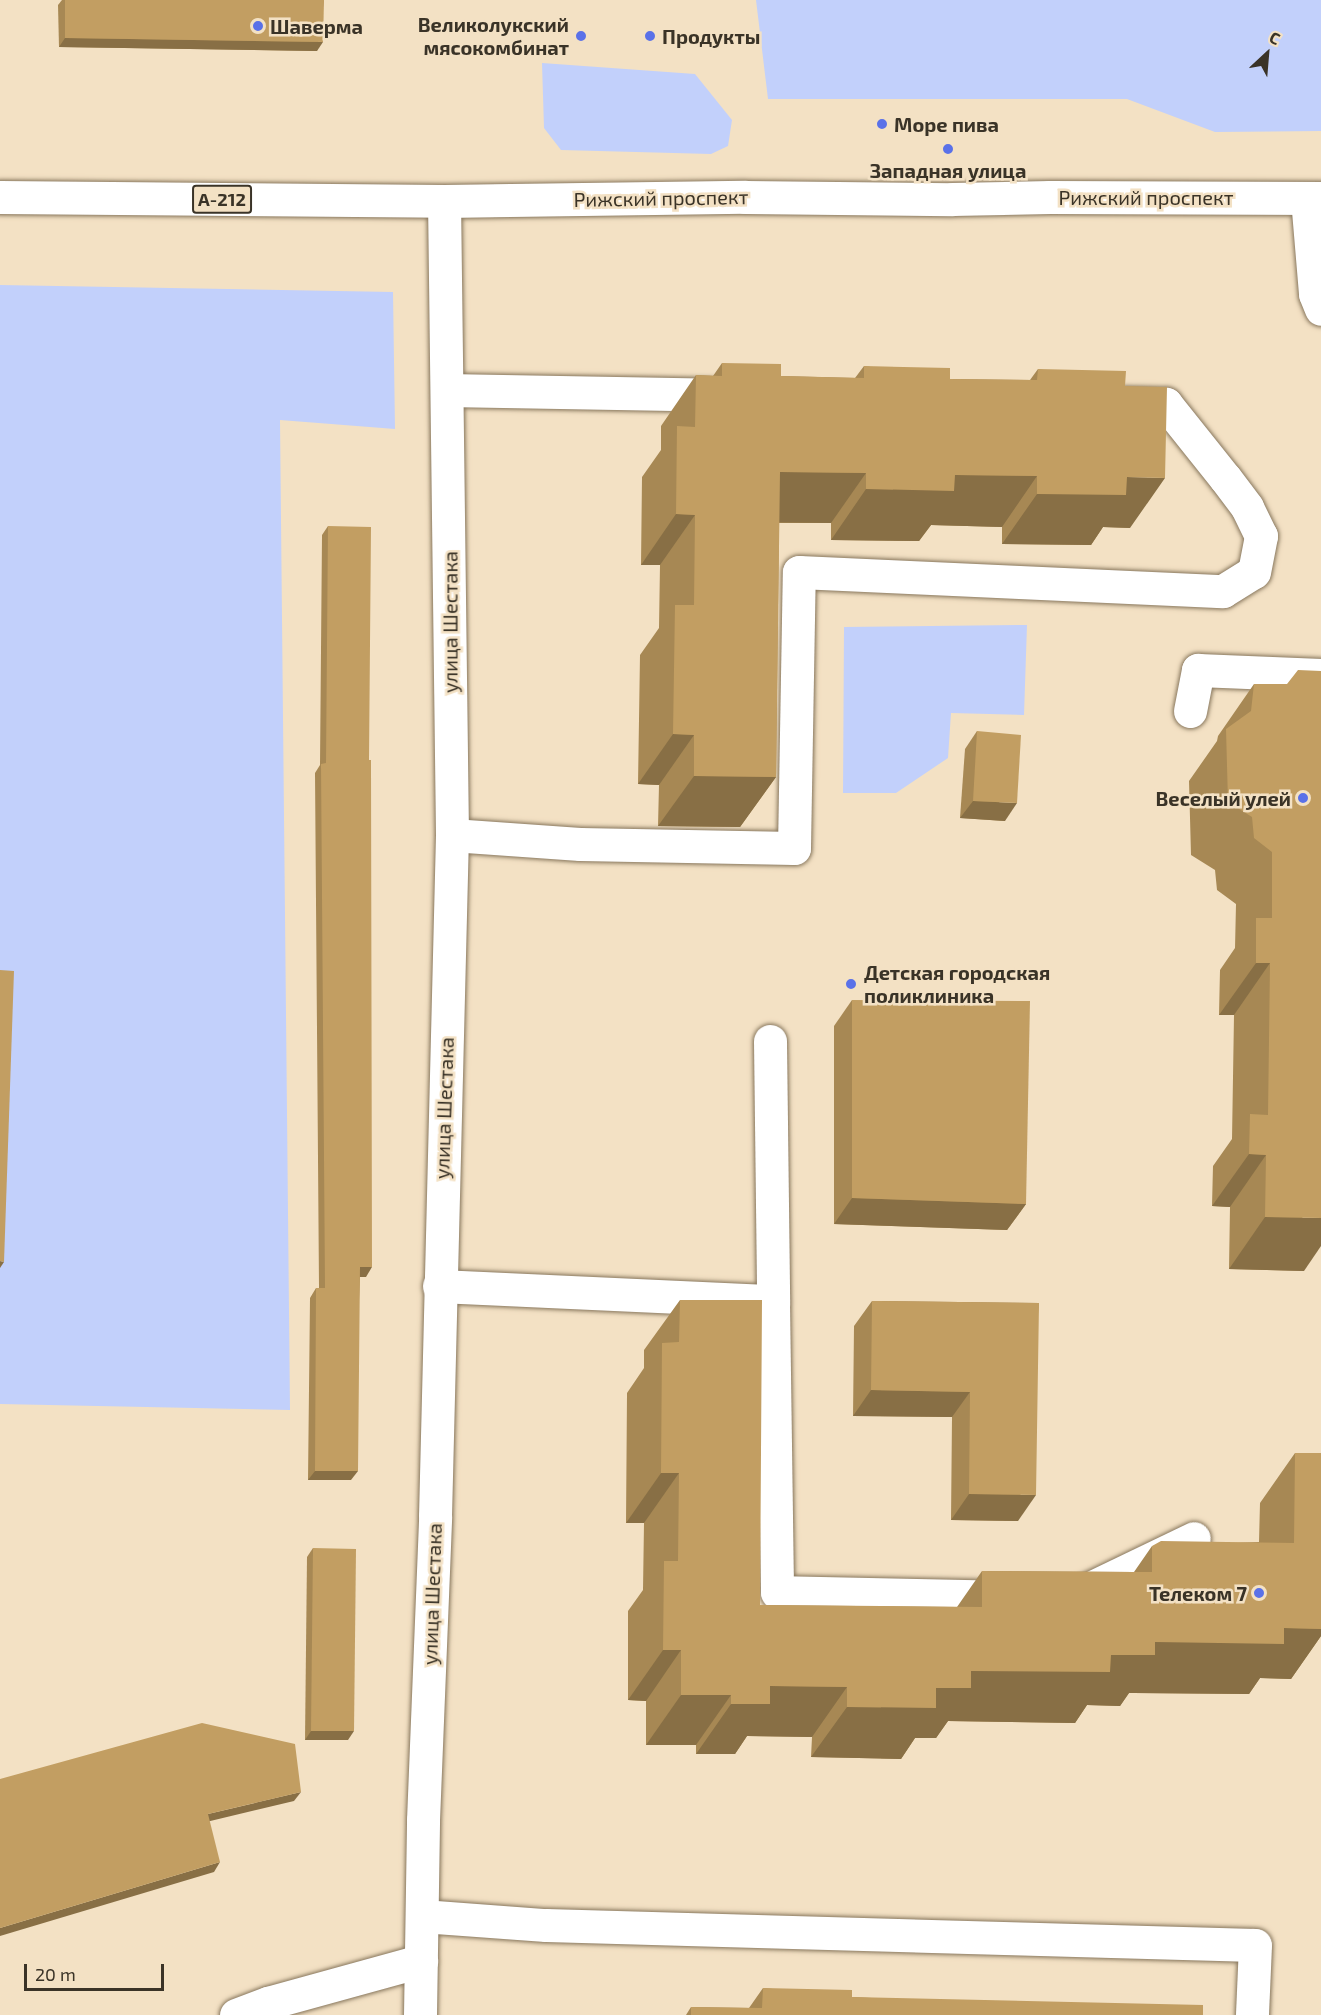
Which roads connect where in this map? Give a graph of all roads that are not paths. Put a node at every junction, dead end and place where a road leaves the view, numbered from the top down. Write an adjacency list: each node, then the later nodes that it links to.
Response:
1 (0, 198): 3 (main road, Рижский проспект / А-212)
2 (1314, 198): 3 (main road, Рижский проспект / А-212); 4 (main road)
3 (444, 201): 5 (main road, улица Шестака)
4 (1321, 309)
5 (448, 390): 6 (main road); 10 (main road, улица Шестака)
6 (759, 396)
7 (1095, 402): 10 (main road)
8 (1321, 675): 9 (main road)
9 (1190, 711)
10 (452, 835): 12 (main road, улица Шестака)
11 (770, 1041): 13 (main road)
12 (439, 1286): 13 (main road); 15 (main road, улица Шестака)
13 (773, 1300): 14 (main road)
14 (1194, 1538)
15 (422, 1917): 16 (main road, улица Шестака); 19 (main road)
16 (421, 1961): 17 (main road); 18 (main road, улица Шестака)
17 (236, 2015)
18 (420, 2015)
19 (1252, 2015)

